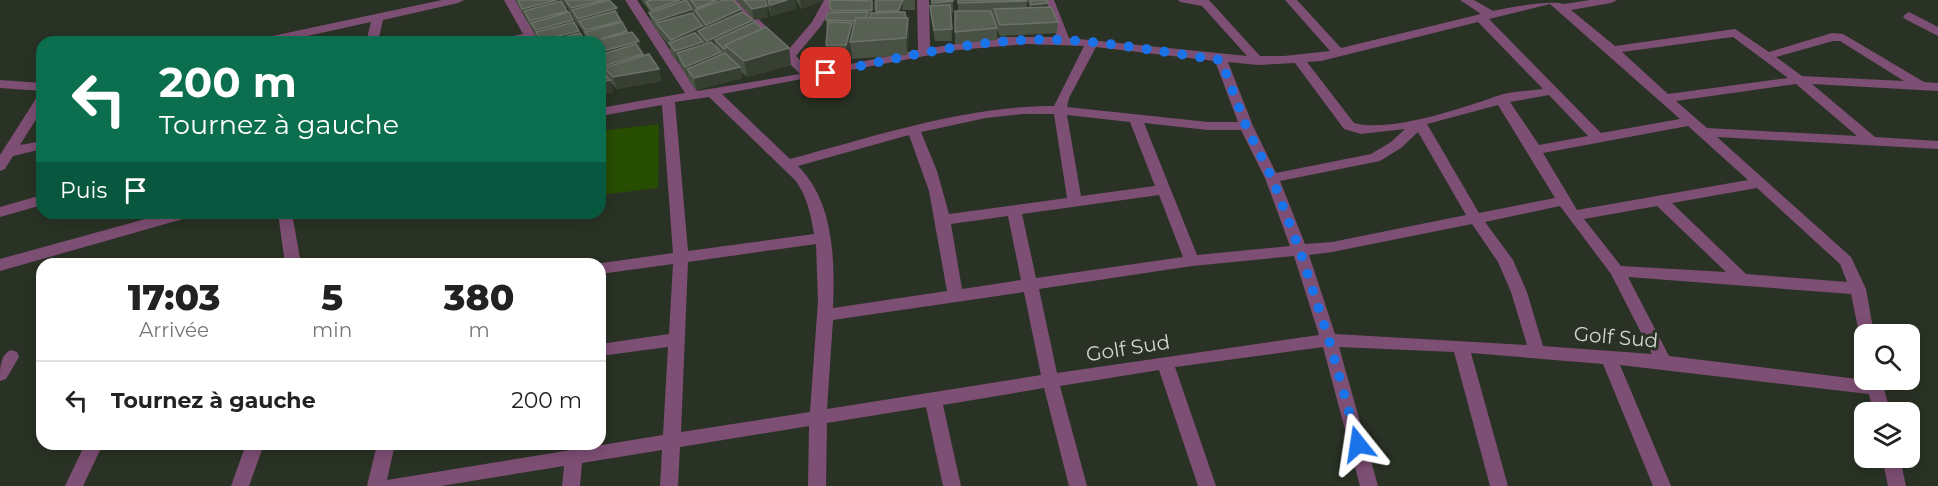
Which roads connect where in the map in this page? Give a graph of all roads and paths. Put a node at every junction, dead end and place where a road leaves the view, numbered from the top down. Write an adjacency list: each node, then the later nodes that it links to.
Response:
1 (458, 0): 16 (street)
2 (510, 0): 20 (street)
3 (631, 0): 39 (street)
4 (732, 0): 26 (street)
5 (830, 0): 26 (street)
6 (923, 0): 25 (street)
7 (1048, 0): 21 (street)
8 (1184, 0): 12 (street)
9 (1291, 0): 24 (street)
10 (1466, 0): 14 (street)
11 (1611, 0): 13 (street)
12 (1204, 1): 30 (street)
13 (1563, 8): 14 (street); 23 (street)
14 (1485, 15): 24 (street); 37 (street)
15 (1909, 16): 17 (street)
16 (378, 17): 18 (street); 19 (street)
17 (1938, 32)
18 (299, 36)
19 (373, 36)
20 (529, 36)
21 (1064, 40): 22 (street); 25 (street)
22 (1091, 44): 28 (street); 44 (street)
23 (1612, 50): 27 (street); 40 (street)
24 (1338, 52): 29 (street)
25 (924, 54): 31 (street)
26 (790, 56): 31 (street)
27 (1768, 56): 32 (street); 34 (street)
28 (1221, 60): 30 (street); 49 (street)
29 (1299, 60): 30 (street); 48 (street)
30 (1258, 61)
31 (809, 76): 38 (street)
32 (1799, 80): 34 (street); 40 (street); 53 (street)
33 (0, 84): 35 (street)
34 (1921, 86): 36 (street)
35 (36, 87)
36 (1938, 87)
37 (1551, 90): 42 (street); 52 (street)
38 (712, 93): 39 (street); 58 (street)
39 (693, 95): 41 (street)
40 (1666, 98): 47 (street)
41 (668, 99): 45 (street); 77 (street)
42 (1502, 99): 48 (street); 56 (street)
43 (36, 110): 57 (street)
44 (1060, 110): 46 (street); 50 (street); 63 (street)
45 (606, 111)
46 (1136, 119): 49 (street); 62 (street)
47 (1692, 121): 51 (street); 52 (street)
48 (1420, 123): 60 (street); 70 (street)
49 (1246, 126): 60 (street)
50 (913, 130): 58 (street); 73 (street)
51 (1704, 132): 53 (street); 61 (street)
52 (1598, 138): 56 (street)
53 (1871, 141): 54 (street)
54 (1938, 145)
55 (36, 146): 57 (street)
56 (1535, 150): 64 (street)
57 (10, 152): 59 (street)
58 (788, 164): 74 (street)
59 (0, 166)
60 (1272, 178): 75 (street)
61 (1760, 183): 65 (street); 84 (street)
62 (1163, 190): 63 (street); 78 (street)
63 (1075, 201): 67 (street)
64 (1563, 201): 69 (street); 70 (street)
65 (1661, 201): 69 (street); 82 (street)
66 (36, 202): 68 (street)
67 (1014, 210): 73 (street); 83 (street)
68 (0, 212)
69 (1573, 216): 81 (street)
70 (1475, 218): 75 (street); 92 (street)
71 (164, 219): 79 (street)
72 (286, 219): 76 (street)
73 (944, 220): 85 (street)
74 (823, 238): 77 (street); 86 (street)
75 (1300, 251): 78 (street); 89 (street)
76 (292, 258)
77 (681, 258): 80 (street); 88 (street)
78 (1192, 261): 83 (street)
79 (0, 265)
80 (606, 267)
81 (1617, 271): 82 (street); 96 (street)
82 (1742, 279): 84 (street)
83 (1031, 285): 85 (street); 98 (street)
84 (1858, 289): 87 (street)
85 (955, 295): 86 (street)
86 (825, 315): 101 (street)
87 (1864, 324)
88 (678, 339): 91 (street); 102 (street)
89 (1329, 340): 90 (street, Golf Sud); 95 (street, Golf Sud); 119 (street)
90 (1461, 346): 92 (street, Golf Sud); 120 (street)
91 (606, 349)
92 (1537, 352): 94 (street, Golf Sud)
93 (11, 357): 97 (street)
94 (1609, 358): 96 (street, Golf Sud); 121 (street)
95 (1165, 362): 98 (street, Golf Sud); 118 (street)
96 (1664, 362): 99 (street, Golf Sud)
97 (0, 374)
98 (1051, 382): 100 (street, Golf Sud); 117 (street)
99 (1854, 382)
100 (933, 400): 101 (street, Golf Sud); 116 (street)
101 (818, 418): 102 (street, Golf Sud); 115 (street)
102 (670, 442): 106 (street, Golf Sud); 114 (street)
103 (91, 450): 109 (street)
104 (253, 450): 110 (street)
105 (385, 450): 111 (street)
106 (574, 456): 108 (street, Golf Sud); 113 (street)
107 (1893, 468): 122 (street)
108 (446, 482): 112 (street, Golf Sud)
109 (74, 486)
110 (240, 486)
111 (376, 486)
112 (392, 486)
113 (571, 486)
114 (669, 486)
115 (817, 486)
116 (952, 486)
117 (1078, 486)
118 (1207, 486)
119 (1369, 486)
120 (1499, 486)
121 (1662, 486)
122 (1897, 486)

